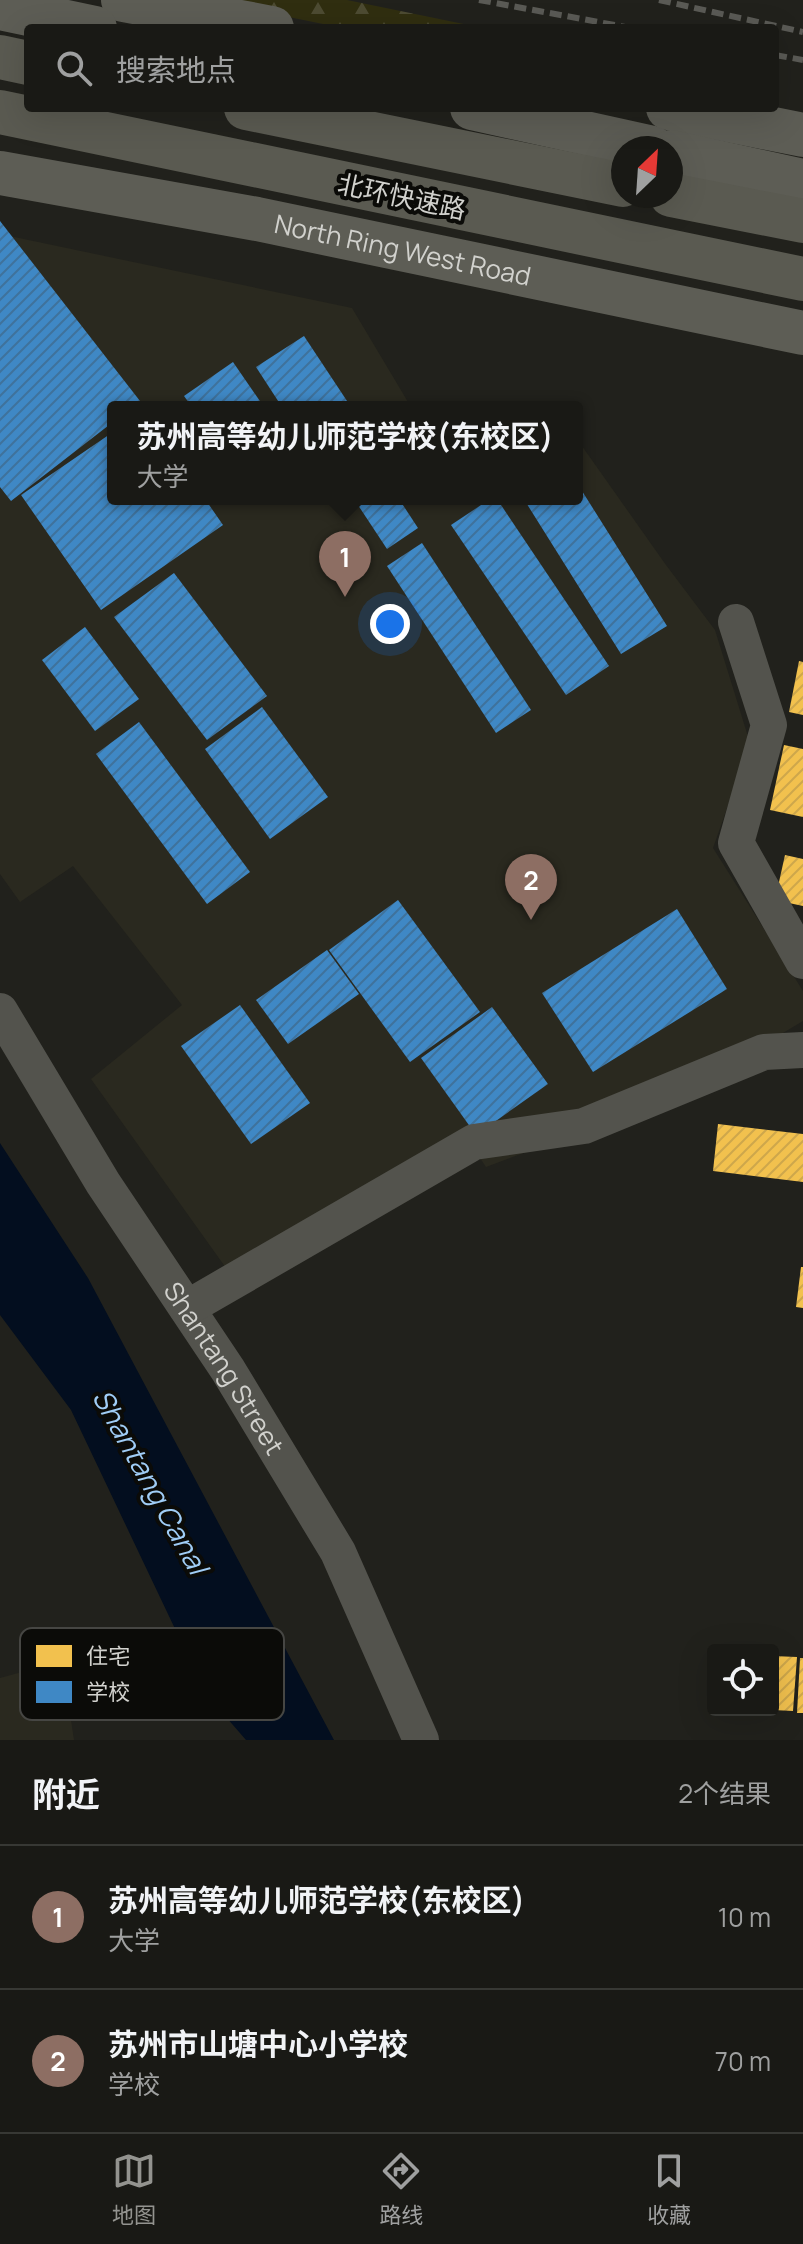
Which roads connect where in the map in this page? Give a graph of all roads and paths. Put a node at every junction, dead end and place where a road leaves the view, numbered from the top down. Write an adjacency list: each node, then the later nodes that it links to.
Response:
1 (123, 0): 4 (main road)
2 (0, 8): 3 (main road)
3 (76, 24)
4 (251, 24)
5 (0, 57): 6 (highway)
6 (24, 62)
7 (0, 112): 19 (highway, 北环快速路)
8 (266, 112): 16 (highway, 北环快速路)
9 (490, 112): 12 (main road)
10 (688, 112): 11 (main road)
11 (803, 135)
12 (611, 139)
13 (683, 155): 15 (main road)
14 (0, 173): 20 (main road, North Ring West Road)
15 (803, 181)
16 (611, 183)
17 (683, 197): 18 (highway)
18 (803, 221)
19 (803, 279)
20 (803, 333)
21 (736, 622): 22 (street)
22 (803, 961)
23 (0, 1011): 25 (street, Shantang Street)
24 (803, 1050): 25 (street)
25 (187, 1308): 26 (street, Shantang Street)
26 (421, 1740)

